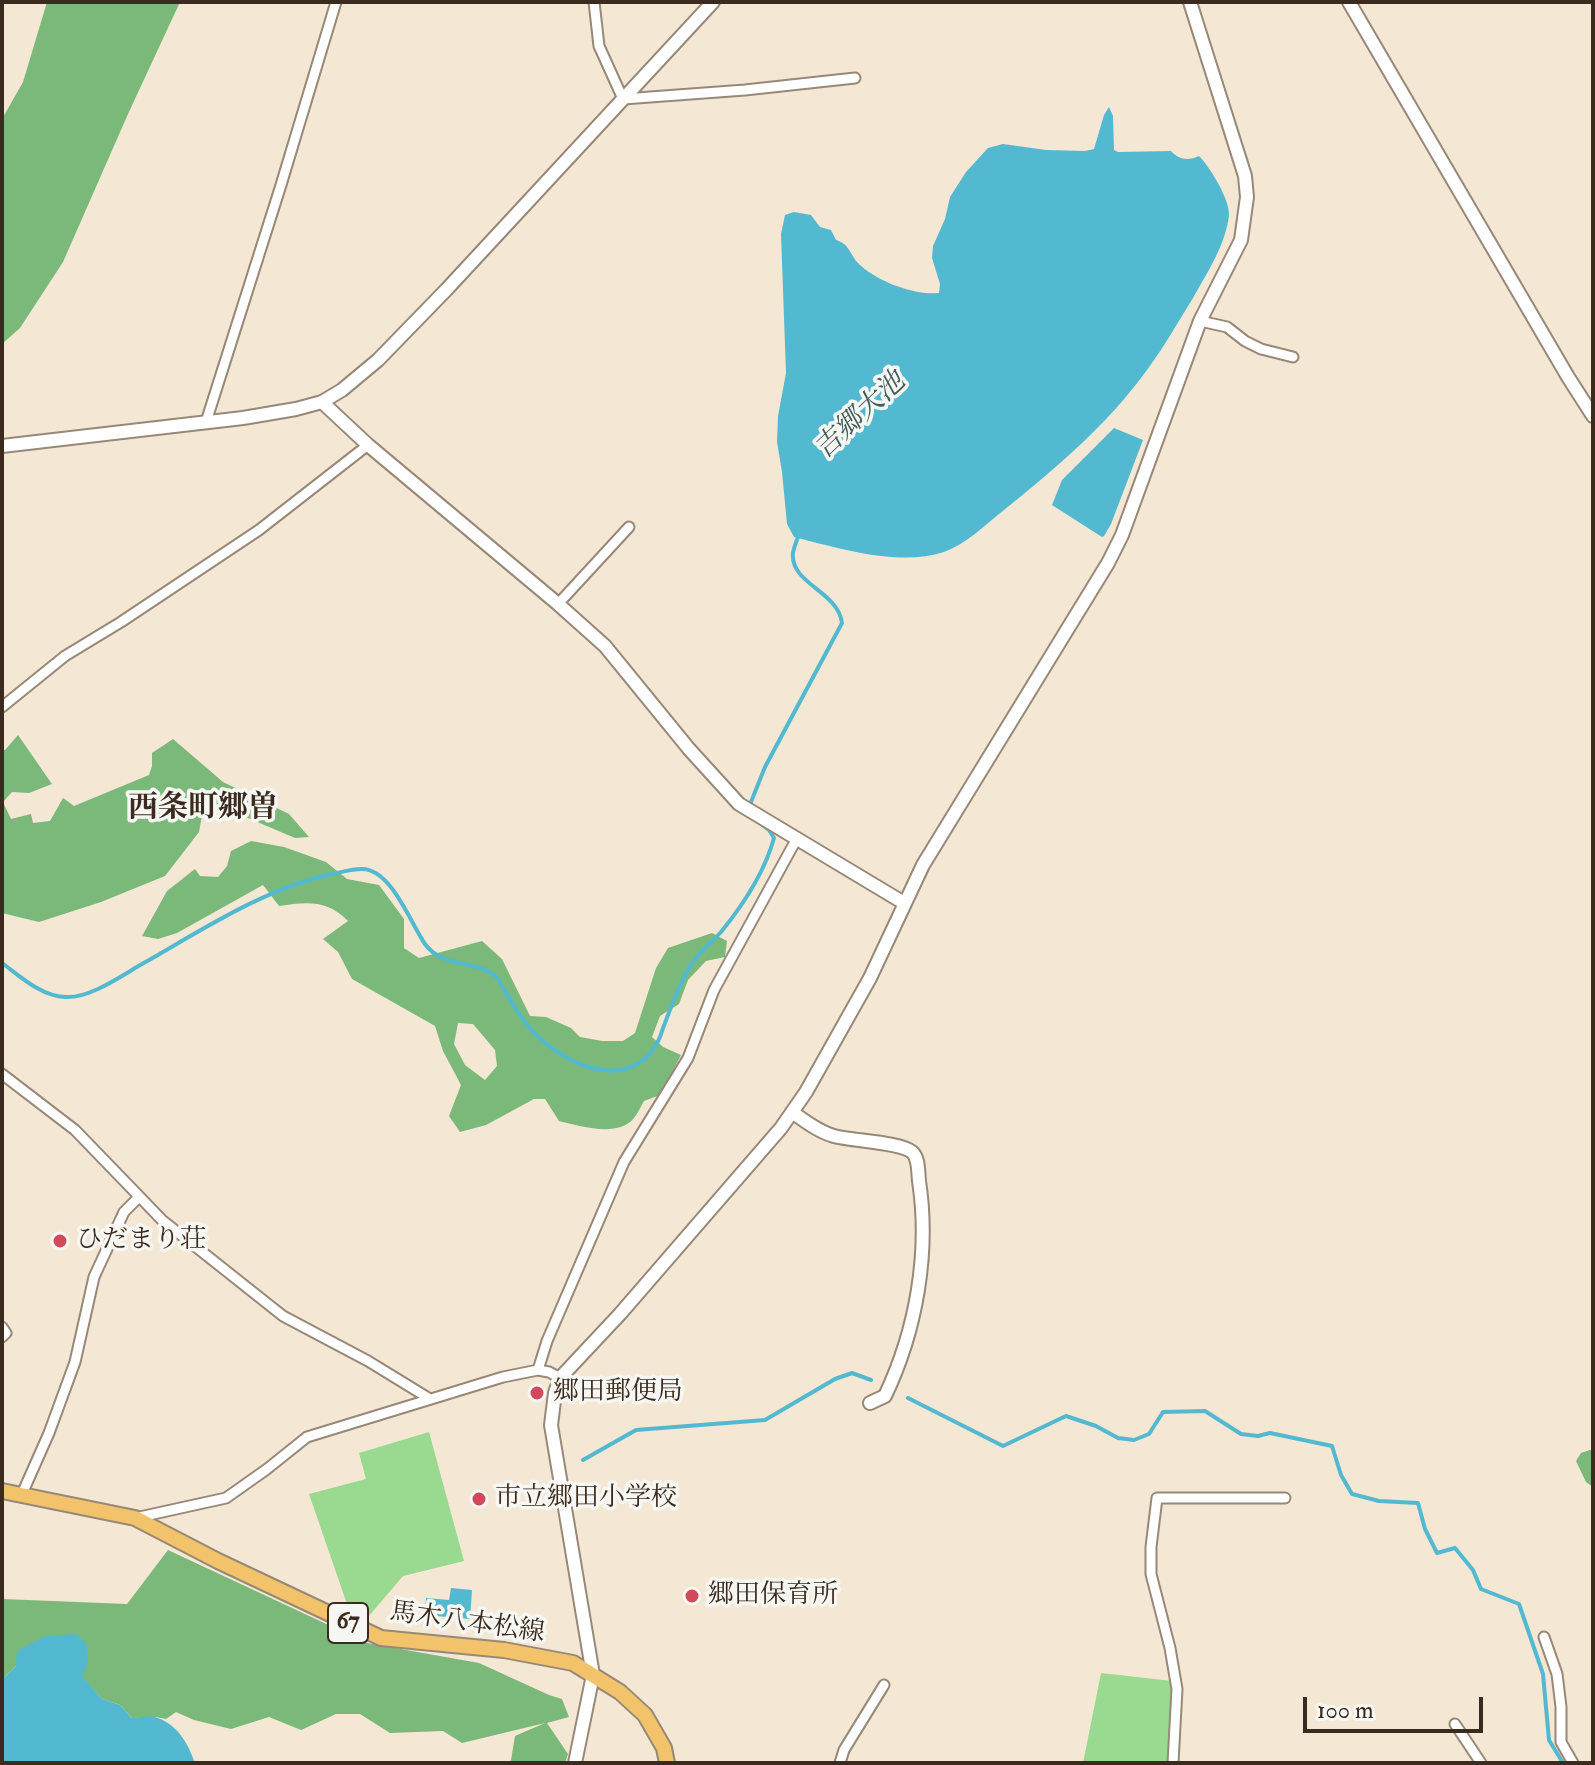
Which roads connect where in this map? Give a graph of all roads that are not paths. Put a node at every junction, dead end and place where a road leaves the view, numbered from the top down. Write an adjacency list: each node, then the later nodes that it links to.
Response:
1 (336, 2): 12 (street)
2 (594, 2): 7 (street)
3 (713, 2): 7 (street)
4 (1190, 2): 8 (street)
5 (1349, 2): 11 (street)
6 (855, 78): 7 (street)
7 (623, 99): 10 (street)
8 (1200, 321): 9 (street); 19 (street)
9 (1293, 357)
10 (322, 402): 12 (street); 13 (street)
11 (1593, 416)
12 (206, 422): 14 (street)
13 (368, 445): 16 (street); 17 (street)
14 (2, 446)
15 (629, 527): 16 (street)
16 (558, 604): 18 (street)
17 (2, 707)
18 (796, 840): 19 (street); 25 (street)
19 (904, 903): 21 (street)
20 (2, 1074): 22 (street)
21 (792, 1112): 26 (street); 28 (street)
22 (139, 1197): 27 (street); 30 (street)
23 (2, 1327): 24 (street)
24 (2, 1337)
25 (538, 1370): 26 (street); 27 (street)
26 (560, 1378): 34 (street)
27 (430, 1399): 32 (street)
28 (870, 1403)
29 (2, 1491): 30 (main road, 馬木八本松線 / 67)
30 (22, 1494): 32 (main road, 馬木八本松線 / 67)
31 (1285, 1498): 40 (street)
32 (135, 1518): 34 (main road, 馬木八本松線 / 67)
33 (1544, 1637): 42 (street)
34 (593, 1675): 37 (street); 38 (main road, 馬木八本松線 / 67)
35 (884, 1685): 39 (street)
36 (1455, 1724): 41 (street)
37 (575, 1763)
38 (667, 1763)
39 (840, 1763)
40 (1173, 1763)
41 (1481, 1763)
42 (1573, 1763)

